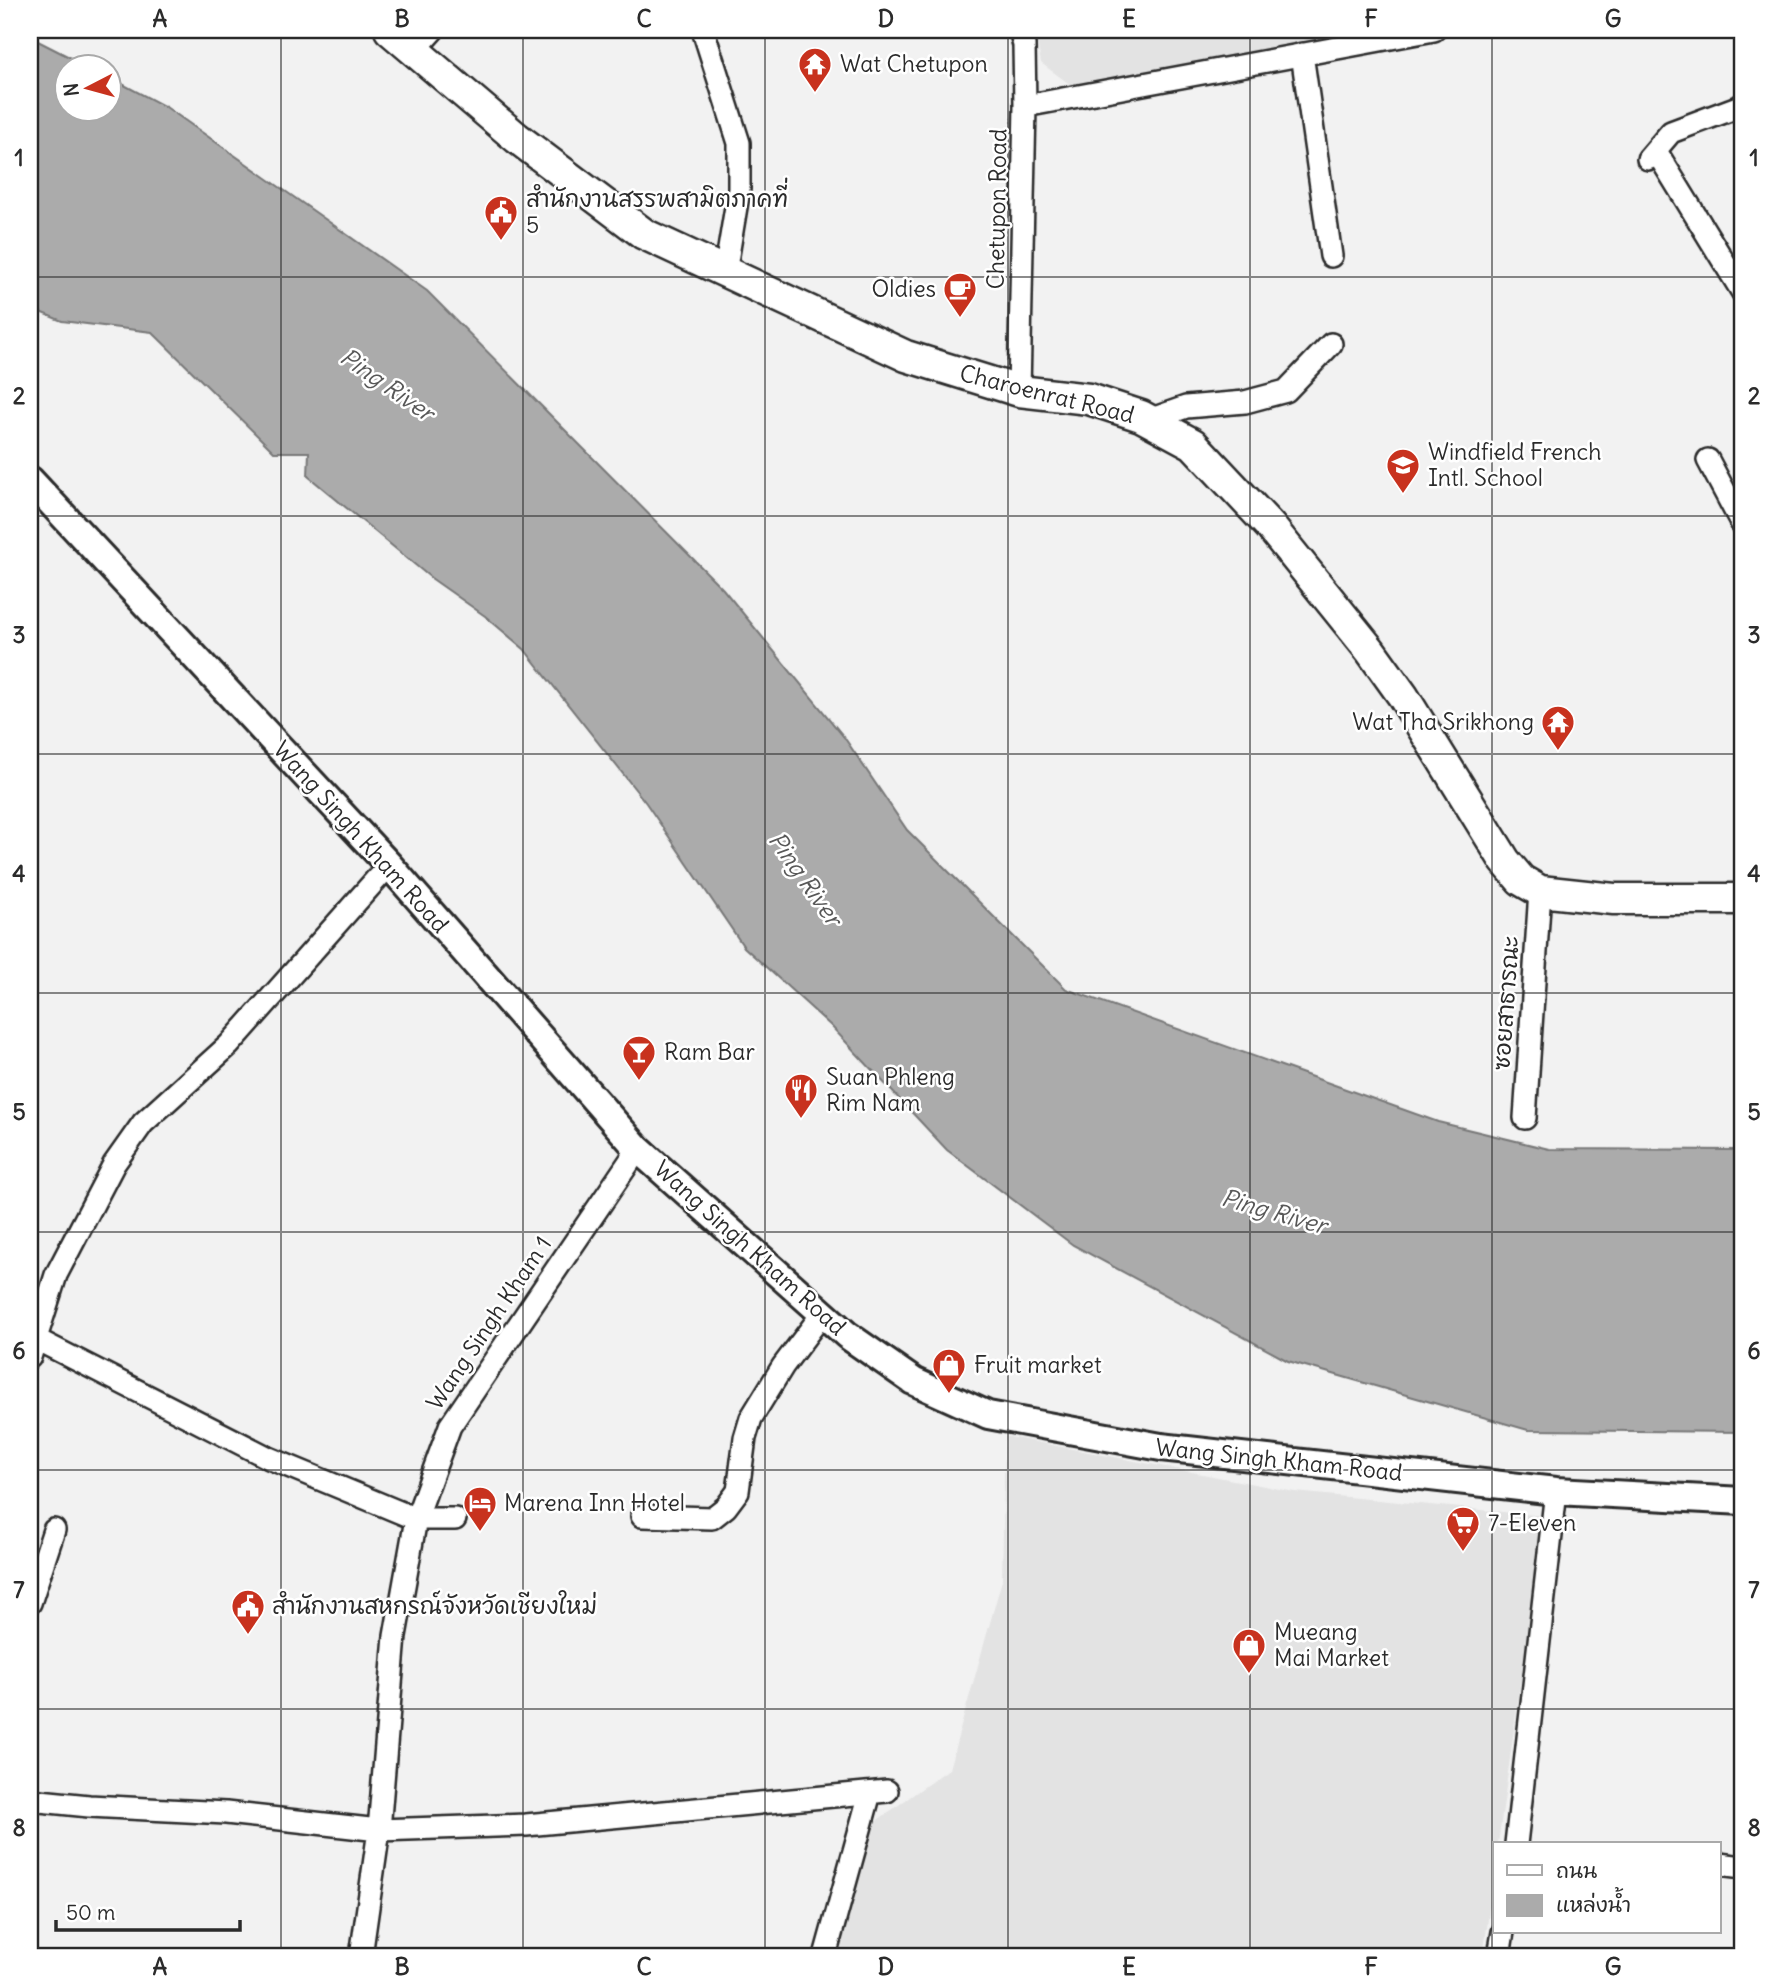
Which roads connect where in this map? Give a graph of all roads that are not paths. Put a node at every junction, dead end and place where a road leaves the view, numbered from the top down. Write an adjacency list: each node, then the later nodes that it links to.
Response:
1 (390, 30): 5 (main road, Charoenrat Road)
2 (703, 30): 10 (street)
3 (1020, 30): 8 (street, Chetupon Road)
4 (1434, 30): 6 (street)
5 (424, 40): 10 (main road, Charoenrat Road)
6 (1302, 54): 8 (street); 9 (street)
7 (1743, 105): 11 (street)
8 (1025, 106): 13 (street, Chetupon Road)
9 (1331, 256)
10 (725, 273): 13 (main road, Charoenrat Road)
11 (1743, 293)
12 (1331, 344): 14 (street)
13 (1019, 391): 14 (main road, Charoenrat Road)
14 (1150, 420): 19 (main road, Charoenrat Road)
15 (1708, 460): 17 (street)
16 (30, 480): 18 (street, Wang Singh Kham Road)
17 (1743, 526)
18 (389, 865): 22 (street, Wang Singh Kham Road); 24 (street)
19 (1540, 891): 20 (main road); 21 (street, ซอยสาธารณะ)
20 (1743, 899)
21 (1525, 1118)
22 (638, 1149): 23 (street, Wang Singh Kham Road); 28 (street, Wang Singh Kham 1)
23 (823, 1314): 25 (street, Wang Singh Kham Road); 27 (street)
24 (32, 1347): 28 (street)
25 (1556, 1491): 26 (street, Wang Singh Kham Road); 34 (street)
26 (1743, 1500)
27 (642, 1516)
28 (416, 1519): 29 (street); 33 (street, Wang Singh Kham 1)
29 (455, 1519)
30 (54, 1530): 31 (street)
31 (30, 1603)
32 (30, 1800): 33 (street)
33 (379, 1830): 38 (street, Wang Singh Kham 1); 39 (street)
34 (1516, 1842)
35 (1720, 1864): 36 (street)
36 (1743, 1867)
37 (1503, 1934): 40 (street)
38 (361, 1956)
39 (825, 1956)
40 (1499, 1956)

